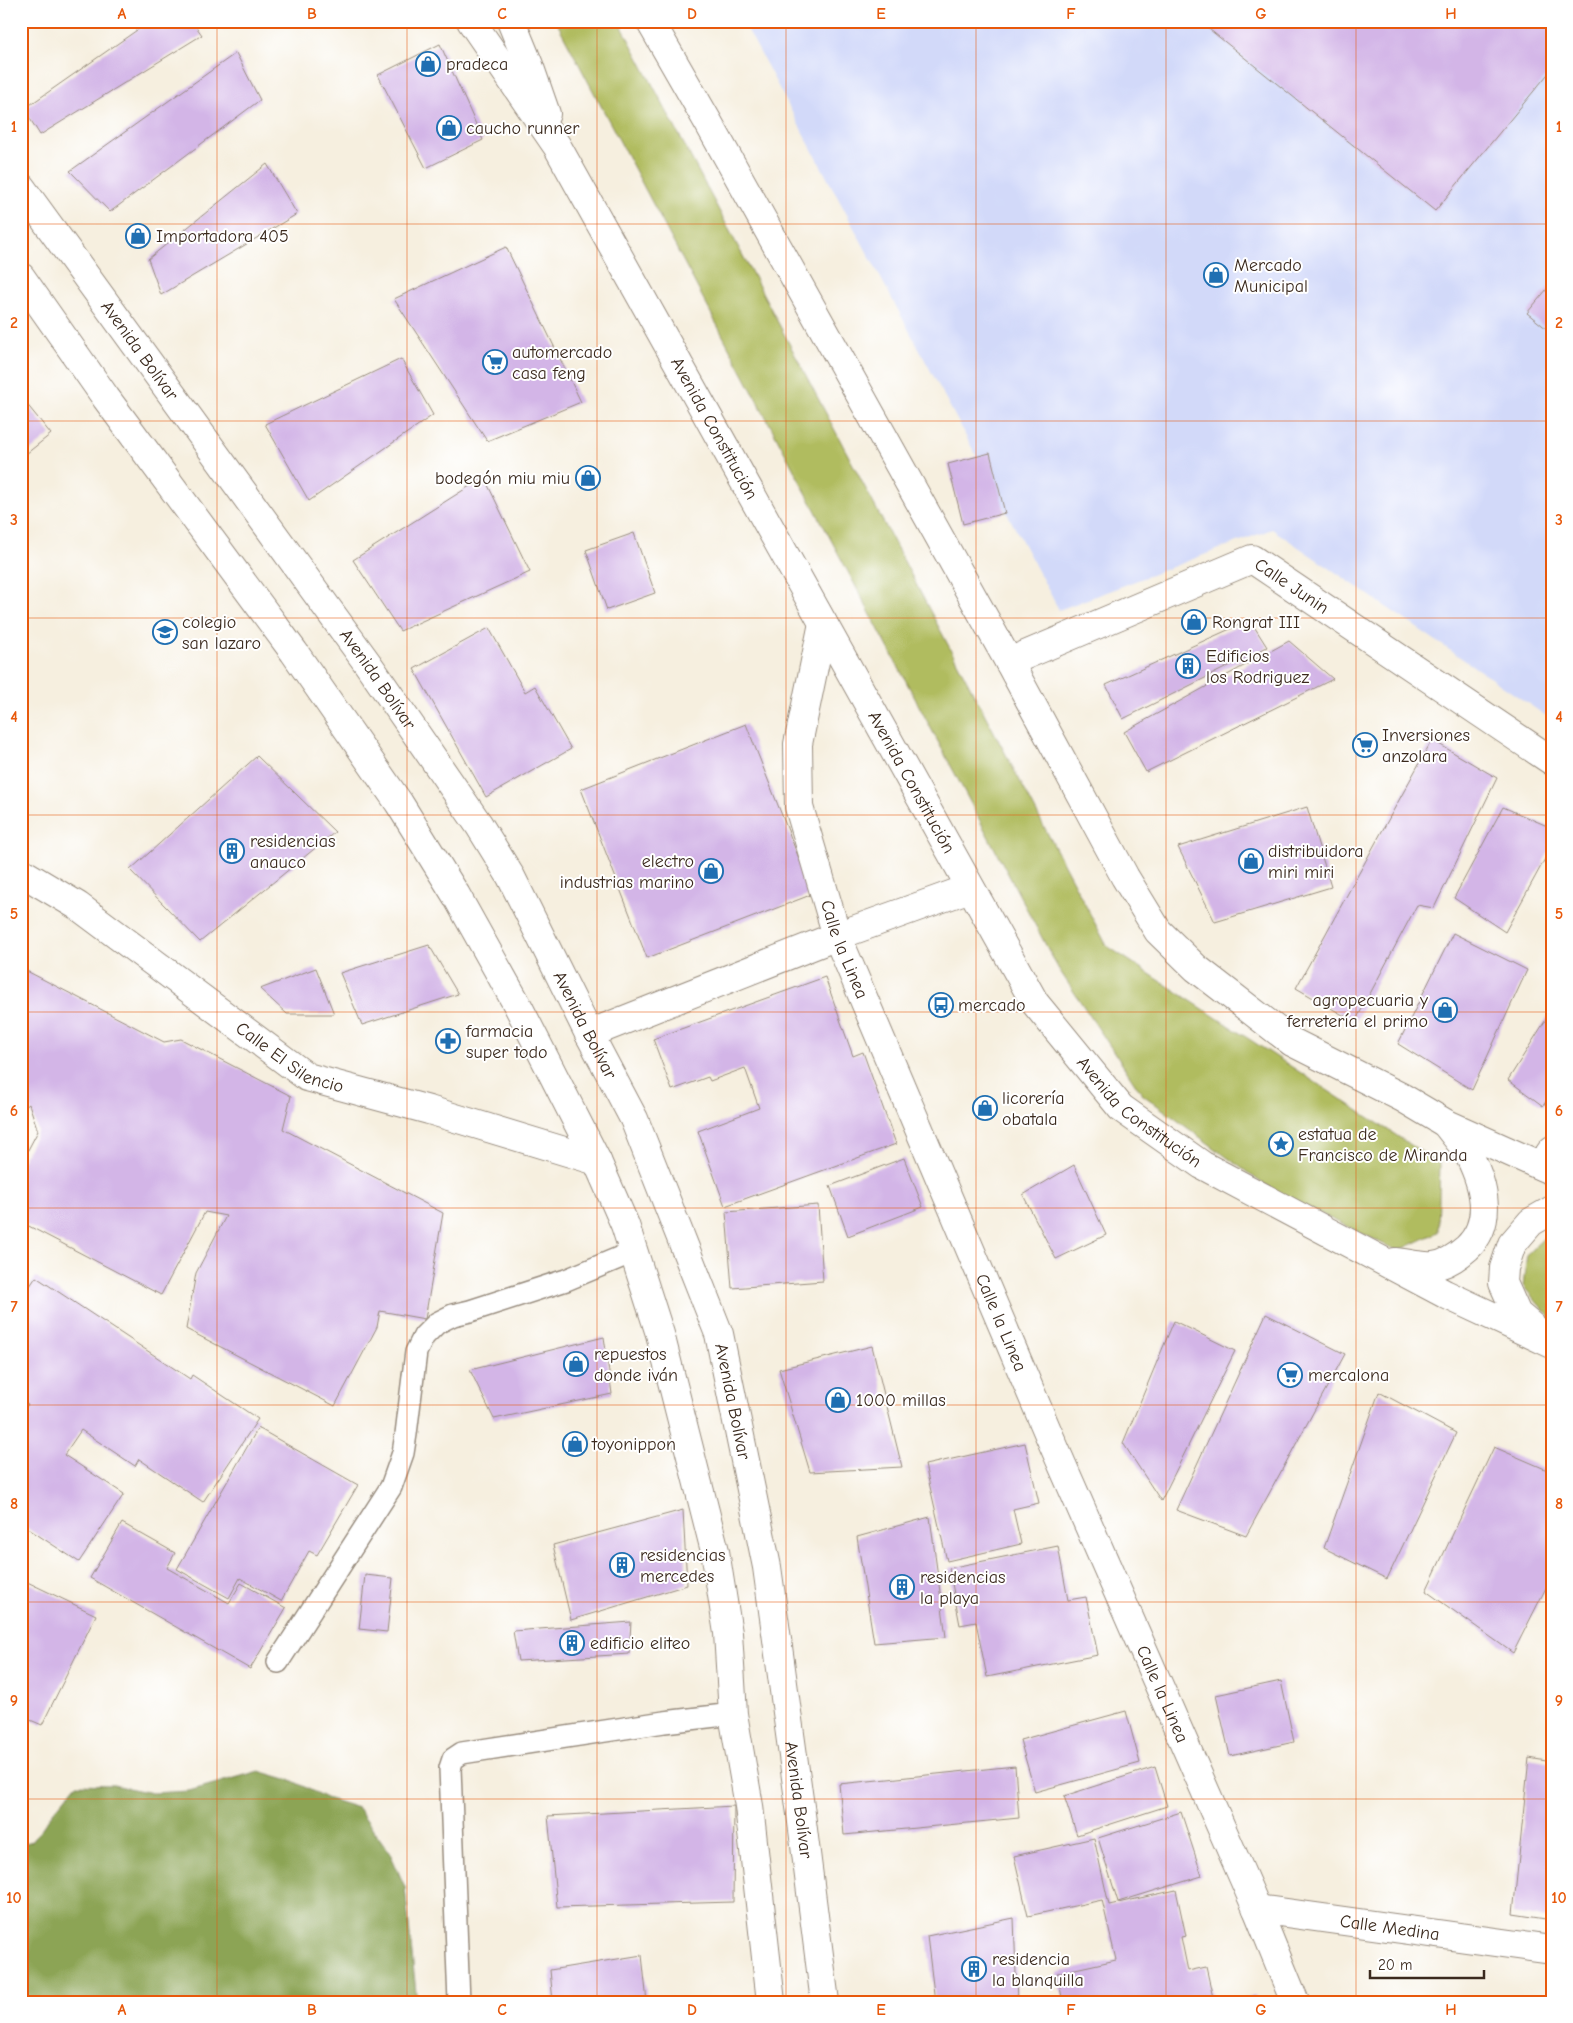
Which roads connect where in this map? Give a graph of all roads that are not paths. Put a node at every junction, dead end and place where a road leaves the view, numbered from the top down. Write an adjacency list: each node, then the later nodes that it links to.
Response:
1 (471, 21): 5 (street, Avenida Constitución)
2 (489, 21): 5 (street)
3 (511, 21): 5 (street)
4 (650, 21): 9 (street)
5 (557, 146): 8 (street, Avenida Constitución)
6 (21, 187): 14 (street, Avenida Bolívar)
7 (21, 277): 16 (street)
8 (823, 623): 12 (street, Avenida Constitución); 13 (street, Calle la Linea)
9 (1009, 662): 10 (street, Calle Junin); 15 (street)
10 (1552, 761)
11 (21, 872): 16 (street, Calle El Silencio)
12 (970, 888): 13 (street); 20 (street, Avenida Constitución)
13 (837, 936): 14 (street); 24 (street, Calle la Linea)
14 (589, 1034): 28 (street, Avenida Bolívar)
15 (1445, 1123): 17 (street); 20 (street)
16 (597, 1161): 19 (street)
17 (1548, 1163)
18 (1552, 1210): 21 (street)
19 (633, 1252): 22 (lane); 23 (street)
20 (1378, 1260): 21 (street, Avenida Constitución)
21 (1552, 1344)
22 (278, 1662)
23 (733, 1714): 26 (lane); 27 (street)
24 (1257, 1909): 25 (street, Calle Medina); 29 (street, Calle la Linea)
25 (1552, 1950)
26 (459, 2002)
27 (771, 2002)
28 (825, 2002)
29 (1296, 2002)

